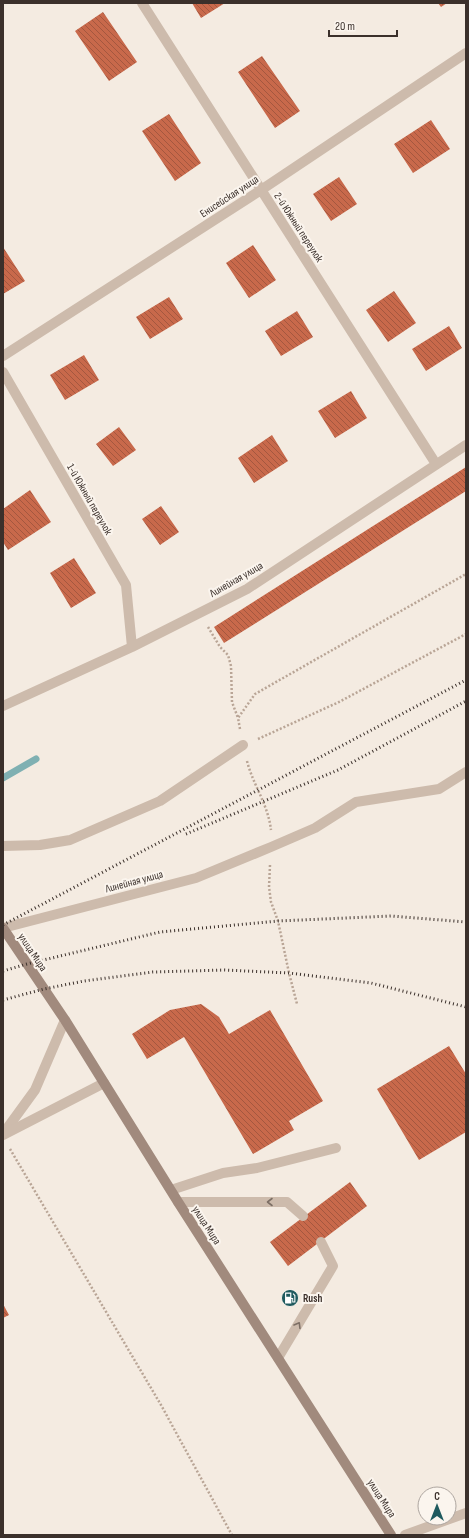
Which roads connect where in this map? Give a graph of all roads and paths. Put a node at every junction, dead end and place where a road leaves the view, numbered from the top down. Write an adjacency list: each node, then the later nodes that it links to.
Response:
1 (142, 3): 3 (street, 2-й Южный переулок)
2 (466, 53): 3 (street, Енисейская улица)
3 (261, 190): 4 (street, Енисейская улица); 7 (street, 2-й Южный переулок)
4 (3, 356)
5 (3, 372): 11 (street, 1-й Южный переулок)
6 (466, 445): 7 (street, Линейная улица)
7 (436, 464): 9 (street, Линейная улица)
8 (466, 574): 13 (path)
9 (200, 612): 11 (street, Линейная улица); 13 (path)
10 (466, 634): 14 (path)
11 (132, 647): 12 (street, Линейная улица)
12 (3, 706)
13 (238, 718): 14 (path)
14 (243, 745): 16 (street); 17 (path)
15 (466, 772): 17 (street, Линейная улица)
16 (3, 846)
17 (271, 847): 18 (street, Линейная улица); 19 (path)
18 (3, 928): 20 (main road, улица Мира)
19 (297, 1004)
20 (65, 1020): 21 (main road, улица Мира); 22 (street)
21 (104, 1083): 22 (street); 25 (main road, улица Мира)
22 (3, 1134)
23 (336, 1148): 25 (street)
24 (18, 1159): 31 (path)
25 (170, 1190): 26 (main road, улица Мира)
26 (178, 1202): 27 (street, one-way to 26); 29 (main road, улица Мира)
27 (303, 1216)
28 (321, 1242): 29 (street, one-way to 28)
29 (278, 1358): 32 (main road, улица Мира)
30 (466, 1513): 33 (street)
31 (232, 1535)
32 (391, 1535)
33 (405, 1535)

